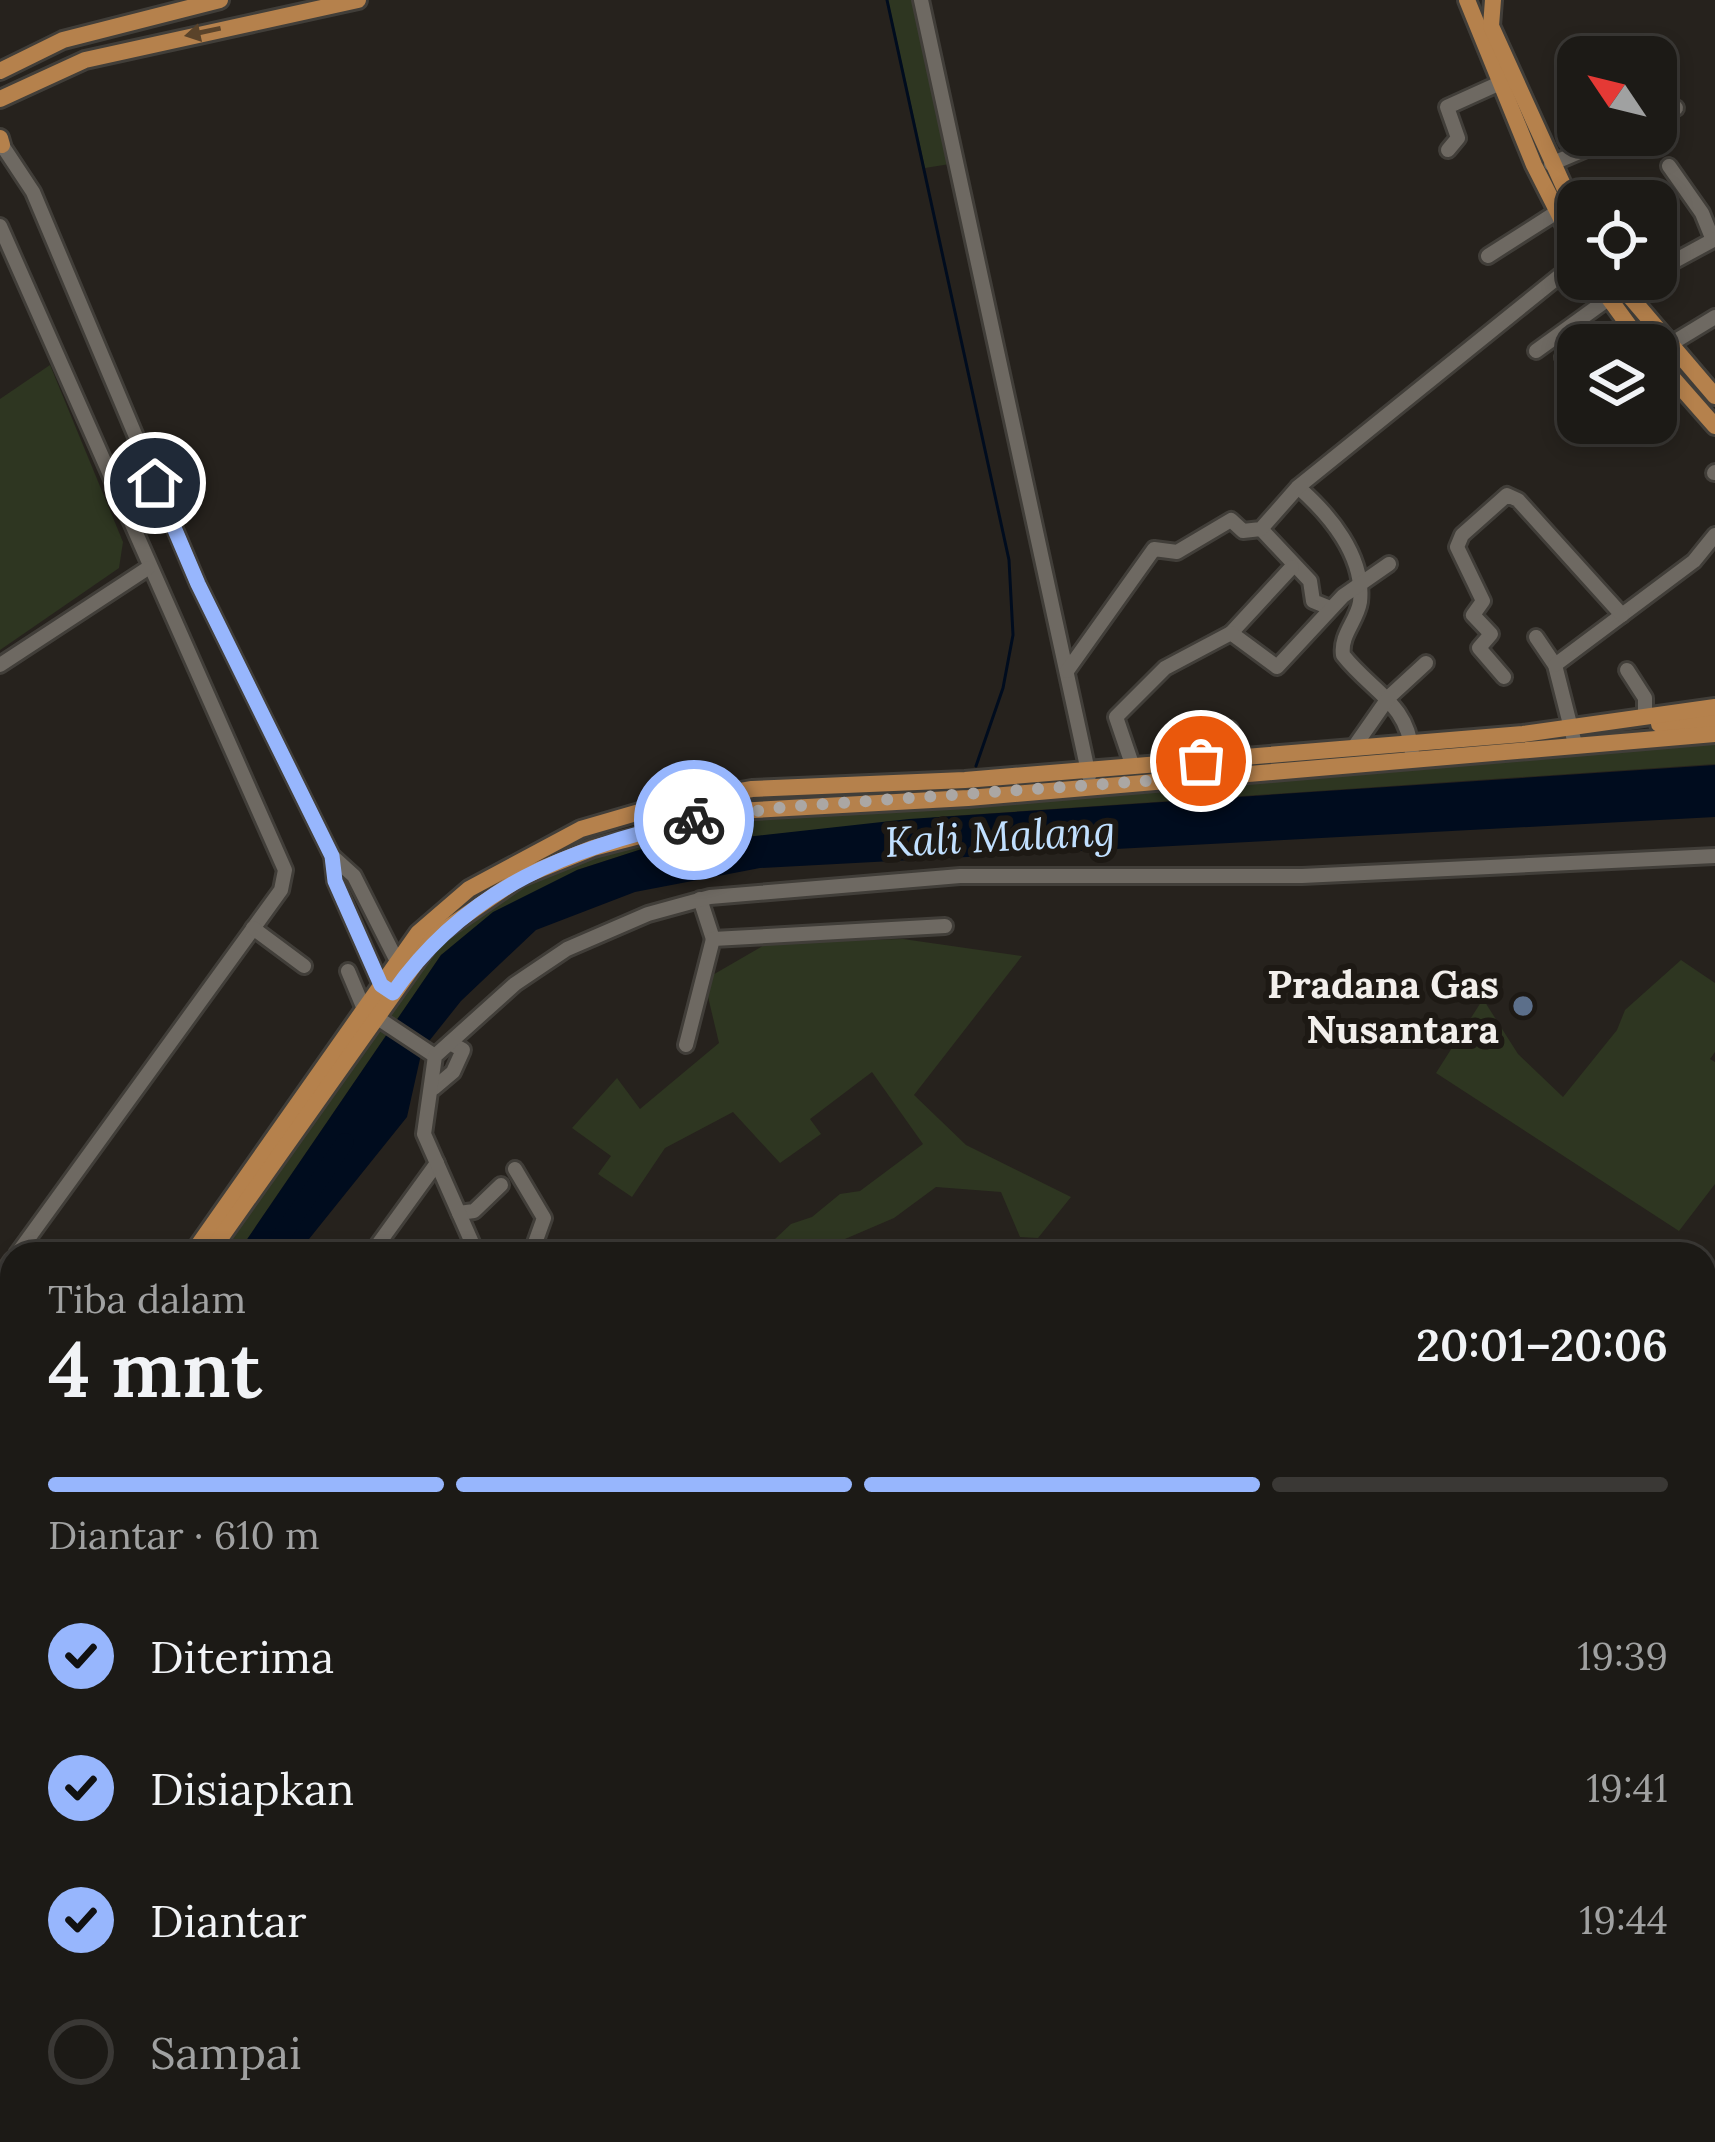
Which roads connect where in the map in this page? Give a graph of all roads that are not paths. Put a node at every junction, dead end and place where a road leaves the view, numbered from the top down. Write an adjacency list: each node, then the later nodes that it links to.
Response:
1 (220, 0): 6 (main road)
2 (358, 0): 8 (main road, one-way to 8)
3 (920, 0): 50 (street)
4 (1467, 0): 7 (main road)
5 (1493, 0): 16 (main road)
6 (152, 7): 8 (main road); 9 (main road)
7 (1476, 9): 10 (main road)
8 (159, 41): 11 (main road)
9 (0, 71)
10 (1500, 83): 14 (street); 19 (main road)
11 (5, 96): 12 (main road)
12 (0, 111)
13 (1, 142): 69 (street)
14 (1448, 150)
15 (1569, 156): 16 (street)
16 (1550, 164): 18 (main road)
17 (1669, 166): 21 (street)
18 (1558, 180)
19 (1557, 212): 22 (street)
20 (0, 226): 40 (street)
21 (1712, 247): 23 (street)
22 (1488, 256)
23 (1677, 262)
24 (1557, 274): 35 (street)
25 (1607, 300): 30 (street)
26 (1609, 300): 28 (main road)
27 (1715, 317): 29 (street)
28 (1627, 324)
29 (1677, 342)
30 (1536, 351)
31 (1677, 364): 33 (main road)
32 (1677, 373): 34 (main road)
33 (1715, 396)
34 (1715, 426)
35 (1298, 487): 36 (street); 41 (street)
36 (1261, 529): 39 (street); 50 (street)
37 (1715, 535): 43 (street)
38 (1389, 564): 41 (street)
39 (1292, 567): 42 (street); 44 (street)
40 (148, 568): 47 (street); 73 (street)
41 (1360, 583): 42 (street); 52 (street)
42 (1330, 608): 44 (street)
43 (1622, 615): 48 (street); 51 (street)
44 (1231, 633): 64 (street)
45 (1536, 637): 48 (street)
46 (1426, 663): 52 (street)
47 (0, 665)
48 (1555, 665): 58 (street)
49 (1627, 670): 54 (street)
50 (1067, 671): 66 (street)
51 (1504, 677)
52 (1390, 697): 60 (street); 61 (street)
53 (1715, 706): 54 (main road)
54 (1658, 721): 55 (main road); 58 (main road); 59 (main road)
55 (1715, 721)
56 (1230, 729): 62 (street)
57 (1715, 734): 59 (main road)
58 (1574, 736): 59 (main road); 61 (main road)
59 (1618, 740)
60 (1354, 747): 61 (main road); 63 (main road)
61 (1411, 749): 63 (main road)
62 (1234, 758): 63 (main road); 65 (main road)
63 (1298, 760): 65 (main road)
64 (1133, 767): 65 (main road); 66 (main road)
65 (1202, 769): 66 (main road)
66 (1090, 779): 67 (main road); 68 (main road)
67 (714, 795): 68 (main road); 75 (main road)
68 (717, 815): 75 (main road)
69 (332, 856): 77 (street); 79 (street)
70 (1715, 856): 71 (street)
71 (700, 899): 74 (street); 81 (street)
72 (945, 926): 74 (street)
73 (254, 928): 76 (street); 89 (street)
74 (713, 940): 82 (street)
75 (416, 948): 77 (main road)
76 (304, 966)
77 (402, 968): 79 (main road)
78 (348, 971): 80 (street)
79 (387, 989): 80 (main road)
80 (370, 1013): 83 (street); 90 (main road); 91 (main road)
81 (450, 1043): 83 (street); 84 (street)
82 (686, 1045)
83 (430, 1054): 84 (street)
84 (434, 1088): 85 (street)
85 (437, 1162): 88 (street); 92 (street)
86 (515, 1169): 94 (street)
87 (501, 1185): 88 (street)
88 (459, 1213): 93 (street)
89 (25, 1242)
90 (201, 1242)
91 (217, 1242)
92 (380, 1242)
93 (472, 1242)
94 (535, 1242)

